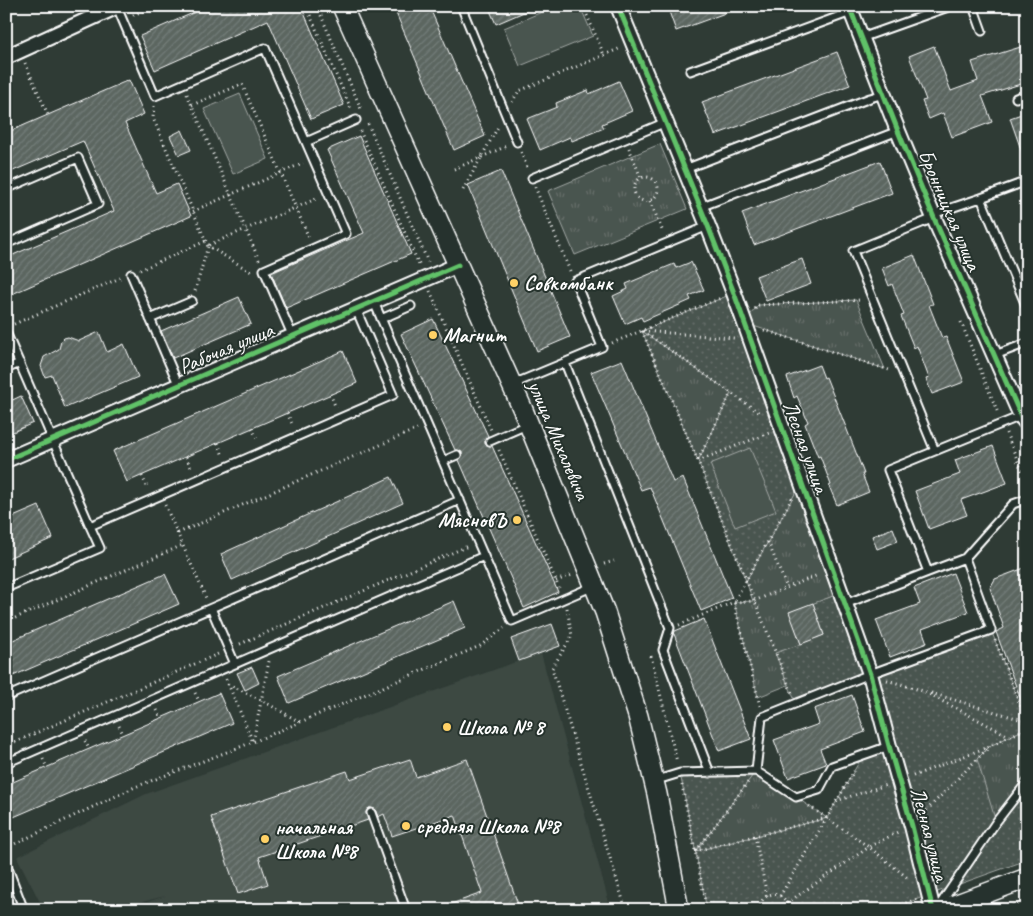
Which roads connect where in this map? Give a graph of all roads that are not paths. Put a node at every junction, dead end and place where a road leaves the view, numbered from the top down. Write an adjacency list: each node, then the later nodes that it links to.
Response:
1 (342, 6): 29 (main road, улица Михалевича)
2 (461, 6): 19 (lane)
3 (618, 6): 16 (street, Лесная улица)
4 (951, 6): 9 (lane)
5 (973, 6): 8 (lane)
6 (117, 7): 10 (street); 18 (lane)
7 (850, 9): 9 (street, Бронницкая улица); 11 (lane)
8 (982, 31)
9 (861, 38): 12 (street, Бронницкая улица)
10 (6, 56)
11 (690, 71)
12 (884, 94): 17 (street, Бронницкая улица); 20 (lane)
13 (1027, 94): 14 (lane)
14 (1016, 98)
15 (356, 120): 18 (lane)
16 (666, 122): 20 (street, Лесная улица); 21 (lane)
17 (898, 132): 25 (lane); 26 (street, Бронницкая улица)
18 (306, 142): 39 (lane)
19 (517, 142)
20 (685, 169): 25 (street, Лесная улица)
21 (532, 178)
22 (1027, 181): 24 (lane)
23 (6, 189): 28 (lane)
24 (981, 198): 26 (lane); 34 (lane)
25 (700, 207): 27 (street, Лесная улица)
26 (934, 216): 41 (street, Бронницкая улица); 51 (lane)
27 (708, 226): 43 (lane); 63 (street, Лесная улица)
28 (6, 244)
29 (458, 265): 32 (street, Рабочая улица); 45 (main road, улица Михалевича)
30 (130, 274): 36 (lane)
31 (192, 301): 36 (lane)
32 (374, 302): 35 (street, Рабочая улица); 37 (lane)
33 (411, 306): 37 (lane)
34 (1027, 308)
35 (356, 309): 39 (street, Рабочая улица); 57 (lane)
36 (150, 319): 46 (lane)
37 (381, 319): 54 (lane)
38 (6, 332): 42 (lane)
39 (293, 336): 46 (street, Рабочая улица)
40 (1027, 343): 41 (lane)
41 (995, 355): 47 (street, Бронницкая улица)
42 (20, 363): 44 (lane); 49 (lane)
43 (564, 363): 45 (lane); 71 (lane)
44 (6, 369)
45 (512, 384): 48 (main road, улица Михалевича)
46 (179, 386): 49 (street, Рабочая улица)
47 (1024, 420): 51 (lane)
48 (529, 424): 50 (lane); 61 (main road, улица Михалевича)
49 (53, 440): 53 (street, Рабочая улица); 57 (lane)
50 (492, 440)
51 (935, 450): 60 (lane)
52 (457, 455): 54 (lane)
53 (6, 460)
54 (443, 462): 56 (lane)
55 (1027, 498): 59 (lane)
56 (460, 500): 58 (lane); 64 (lane)
57 (90, 526): 62 (lane)
58 (484, 556): 61 (lane); 65 (lane)
59 (965, 558): 60 (lane); 66 (lane)
60 (928, 572): 63 (lane)
61 (595, 586): 72 (main road, улица Михалевича)
62 (6, 588)
63 (845, 604): 66 (street, Лесная улица)
64 (211, 608): 65 (lane); 67 (lane)
65 (235, 664): 69 (lane)
66 (870, 674): 68 (street, Лесная улица); 70 (lane)
67 (6, 697)
68 (889, 746): 70 (lane); 80 (street, Лесная улица)
69 (6, 763)
70 (756, 771): 71 (lane)
71 (710, 773): 72 (lane)
72 (654, 781): 79 (main road, улица Михалевича)
73 (1027, 782): 80 (lane)
74 (371, 812): 78 (lane)
75 (6, 863): 77 (lane)
76 (1027, 878): 81 (main road)
77 (22, 910)
78 (406, 910)
79 (679, 910)
80 (934, 910)
81 (941, 910)

